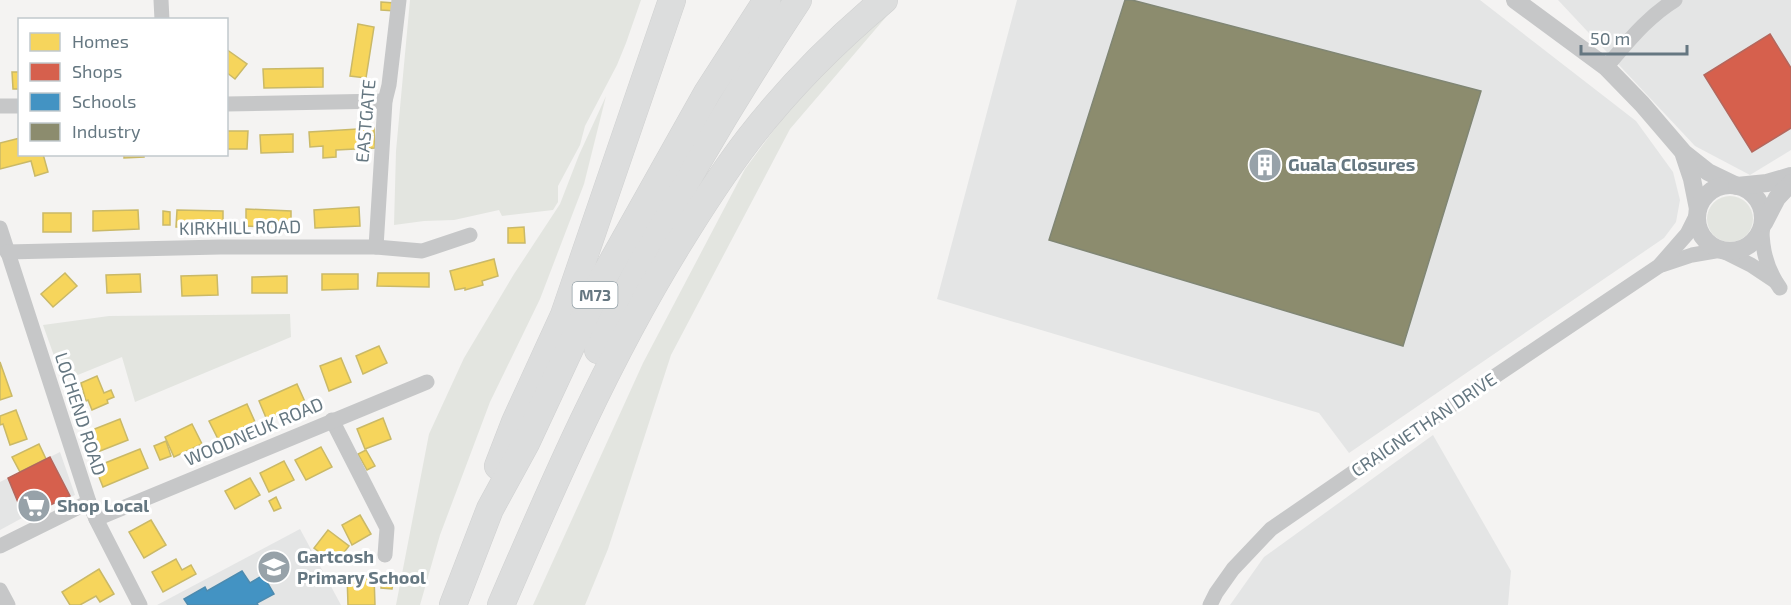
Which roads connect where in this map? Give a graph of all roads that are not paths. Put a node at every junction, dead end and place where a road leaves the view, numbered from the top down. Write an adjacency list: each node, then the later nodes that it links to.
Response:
1 (161, 0): 9 (street)
2 (399, 0): 11 (street, EASTGATE)
3 (672, 0): 36 (highway)
4 (767, 0): 37 (highway, M73)
5 (798, 0): 38 (highway, M73)
6 (884, 0): 39 (highway)
7 (1515, 0): 10 (street)
8 (1675, 0): 10 (street)
9 (162, 18)
10 (1606, 67): 15 (street)
11 (385, 101): 12 (street); 23 (street, EASTGATE)
12 (228, 104)
13 (0, 106): 14 (street)
14 (18, 106)
15 (1684, 153): 18 (street); 19 (street)
16 (1791, 176): 18 (street)
17 (1791, 183): 20 (street)
18 (1736, 185): 19 (street); 20 (street)
19 (1698, 212): 24 (street); 26 (street, CRAIGNETHAN DRIVE)
20 (1762, 227): 24 (street); 24 (street)
21 (0, 228): 25 (street, LOCHEND ROAD)
22 (470, 235): 23 (street, KIRKHILL ROAD)
23 (376, 247): 25 (street, KIRKHILL ROAD)
24 (1722, 251): 26 (street, CRAIGNETHAN DRIVE)
25 (7, 252): 29 (street, LOCHEND ROAD)
26 (1659, 266): 40 (street, CRAIGNETHAN DRIVE)
27 (427, 382): 28 (street, WOODNEUK ROAD)
28 (332, 420): 30 (street, WOODNEUK ROAD); 32 (street)
29 (88, 502): 30 (street, LOCHEND ROAD); 31 (street)
30 (96, 519): 35 (street, LOCHEND ROAD)
31 (0, 546)
32 (385, 555)
33 (0, 590): 34 (street)
34 (8, 605)
35 (140, 605)
36 (447, 605)
37 (453, 605)
38 (491, 605)
39 (501, 605)
40 (1210, 605)

